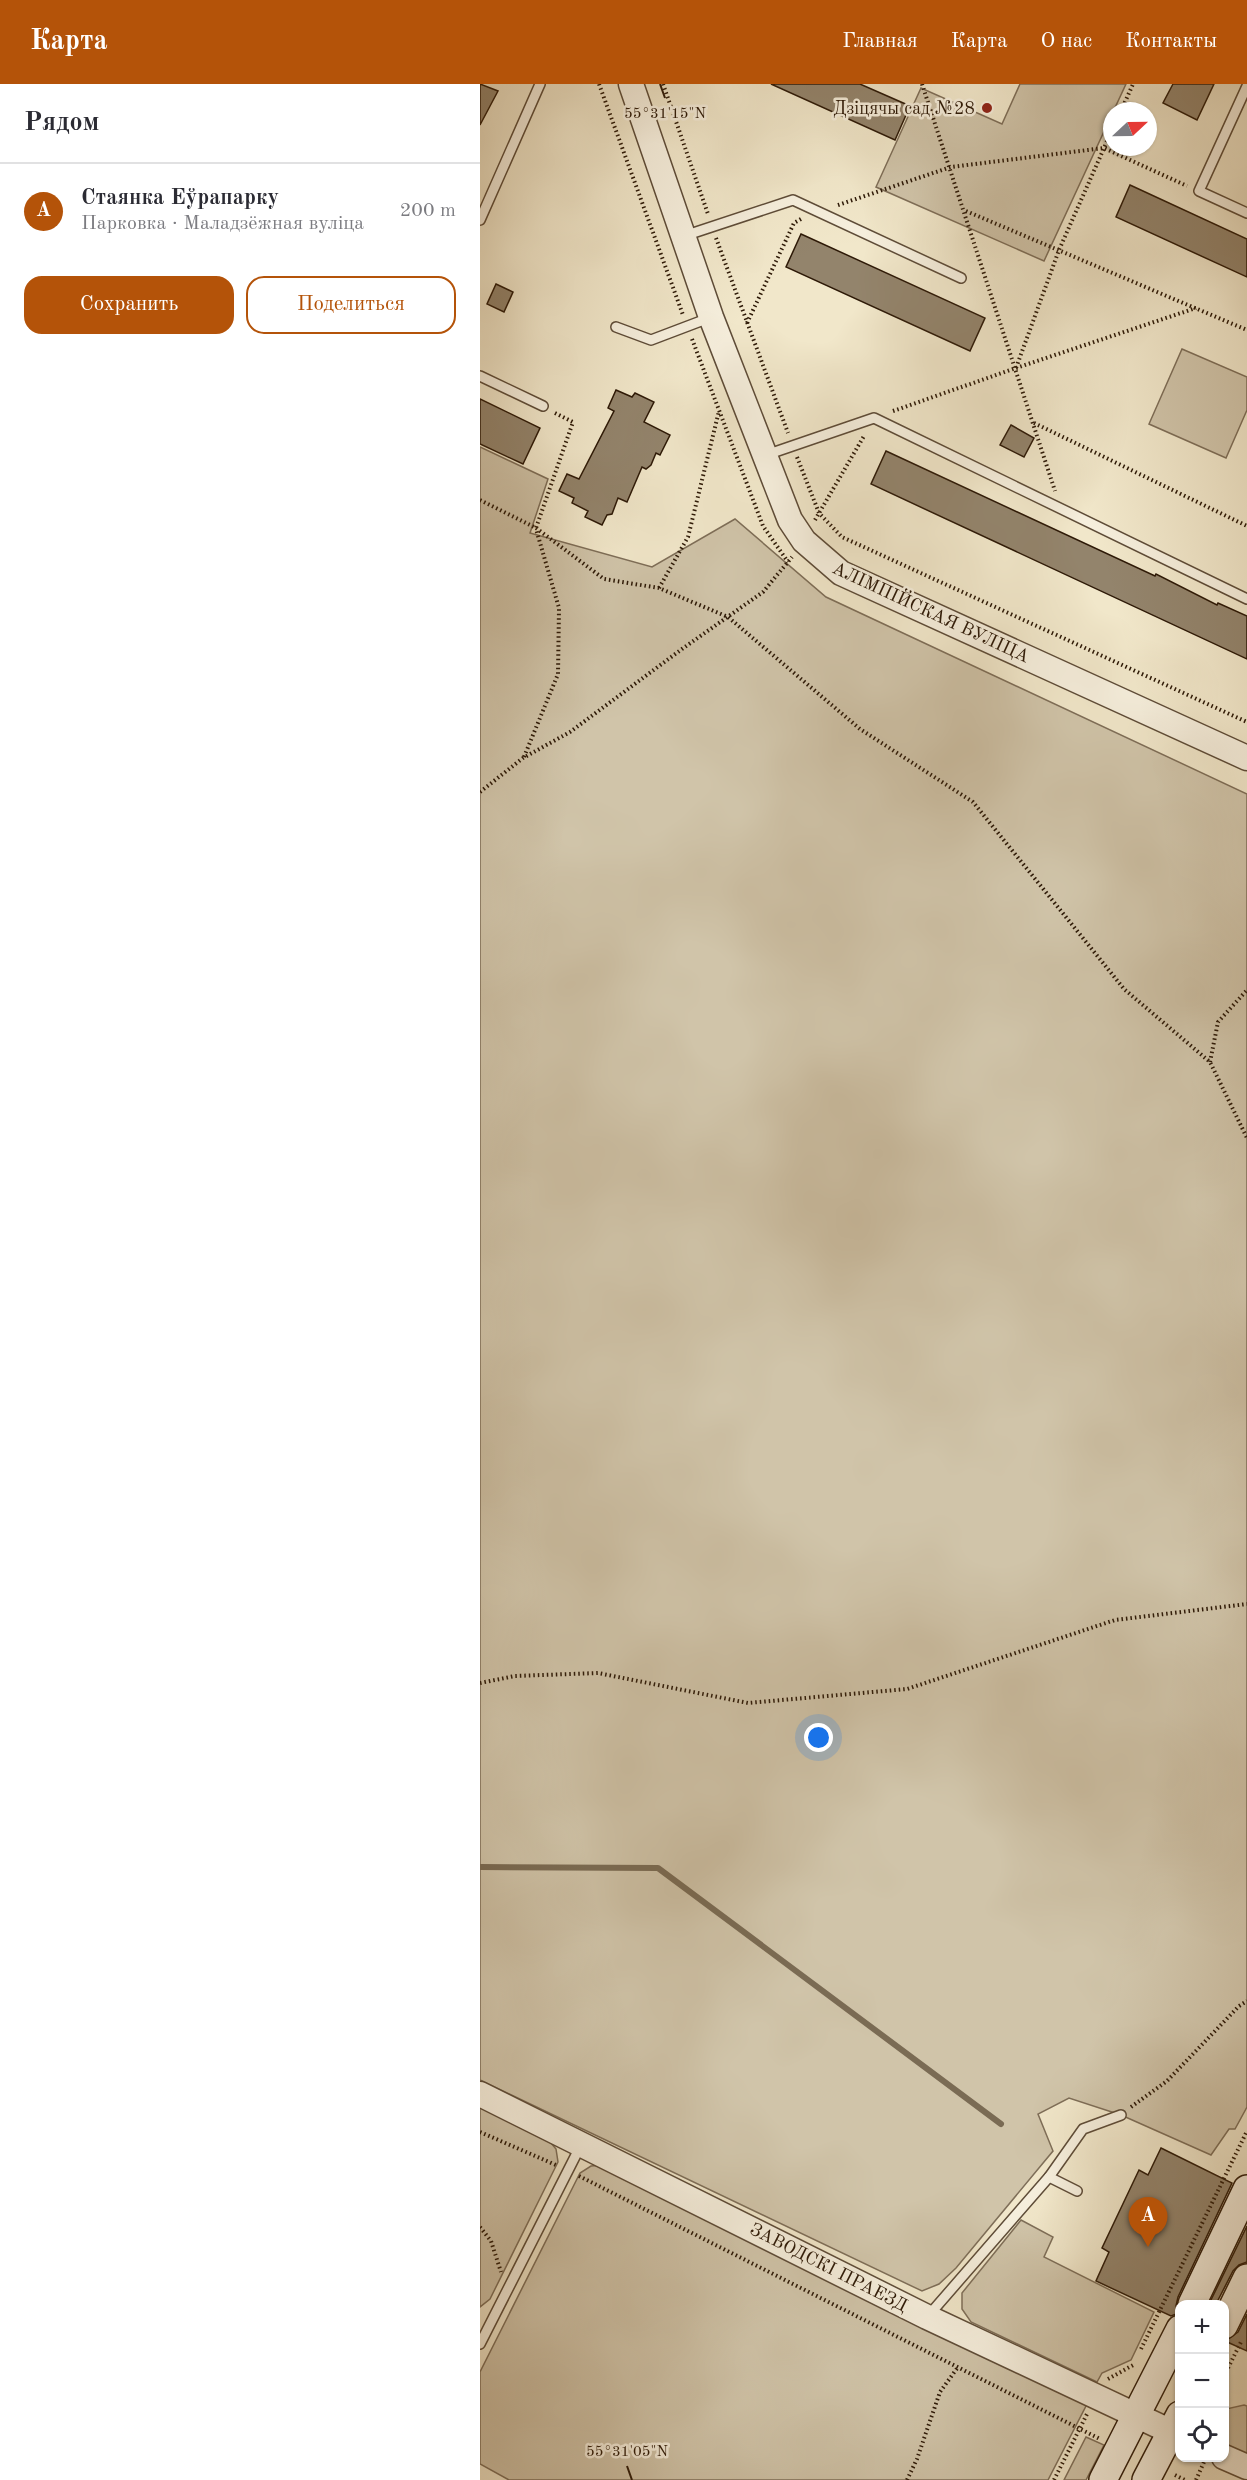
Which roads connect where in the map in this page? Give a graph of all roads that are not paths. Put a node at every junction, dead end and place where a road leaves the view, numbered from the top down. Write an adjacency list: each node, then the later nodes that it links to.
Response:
1 (540, 84): 5 (lane)
2 (631, 84): 6 (street, АЛІМПІЙСКАЯ ВУЛІЦА)
3 (1247, 86): 4 (lane)
4 (1247, 213)
5 (480, 220)
6 (683, 237): 7 (lane); 8 (street, АЛІМПІЙСКАЯ ВУЛІЦА)
7 (962, 278)
8 (711, 317): 9 (lane); 12 (street, АЛІМПІЙСКАЯ ВУЛІЦА)
9 (616, 327)
10 (480, 376): 11 (lane)
11 (543, 406)
12 (763, 455): 13 (lane); 14 (street, АЛІМПІЙСКАЯ ВУЛІЦА)
13 (1247, 599)
14 (1247, 758)
15 (480, 2094): 17 (street, ЗАВОДСКІ ПРАЕЗД)
16 (1120, 2115): 18 (lane)
17 (582, 2143): 23 (street, ЗАВОДСКІ ПРАЕЗД); 26 (lane)
18 (1049, 2177): 20 (lane); 23 (lane)
19 (1247, 2189): 22 (main road)
20 (1077, 2190)
21 (1247, 2278): 24 (main road)
22 (1193, 2300)
23 (927, 2317): 27 (street, ЗАВОДСКІ ПРАЕЗД)
24 (1233, 2332)
25 (1175, 2333): 27 (main road)
26 (481, 2340)
27 (1136, 2416): 28 (street, ЗАВОДСКІ ПРАЕЗД); 32 (main road)
28 (1175, 2428)
29 (1175, 2430): 33 (main road)
30 (1229, 2459): 31 (street)
31 (1247, 2467)
32 (1103, 2480)
33 (1146, 2480)

